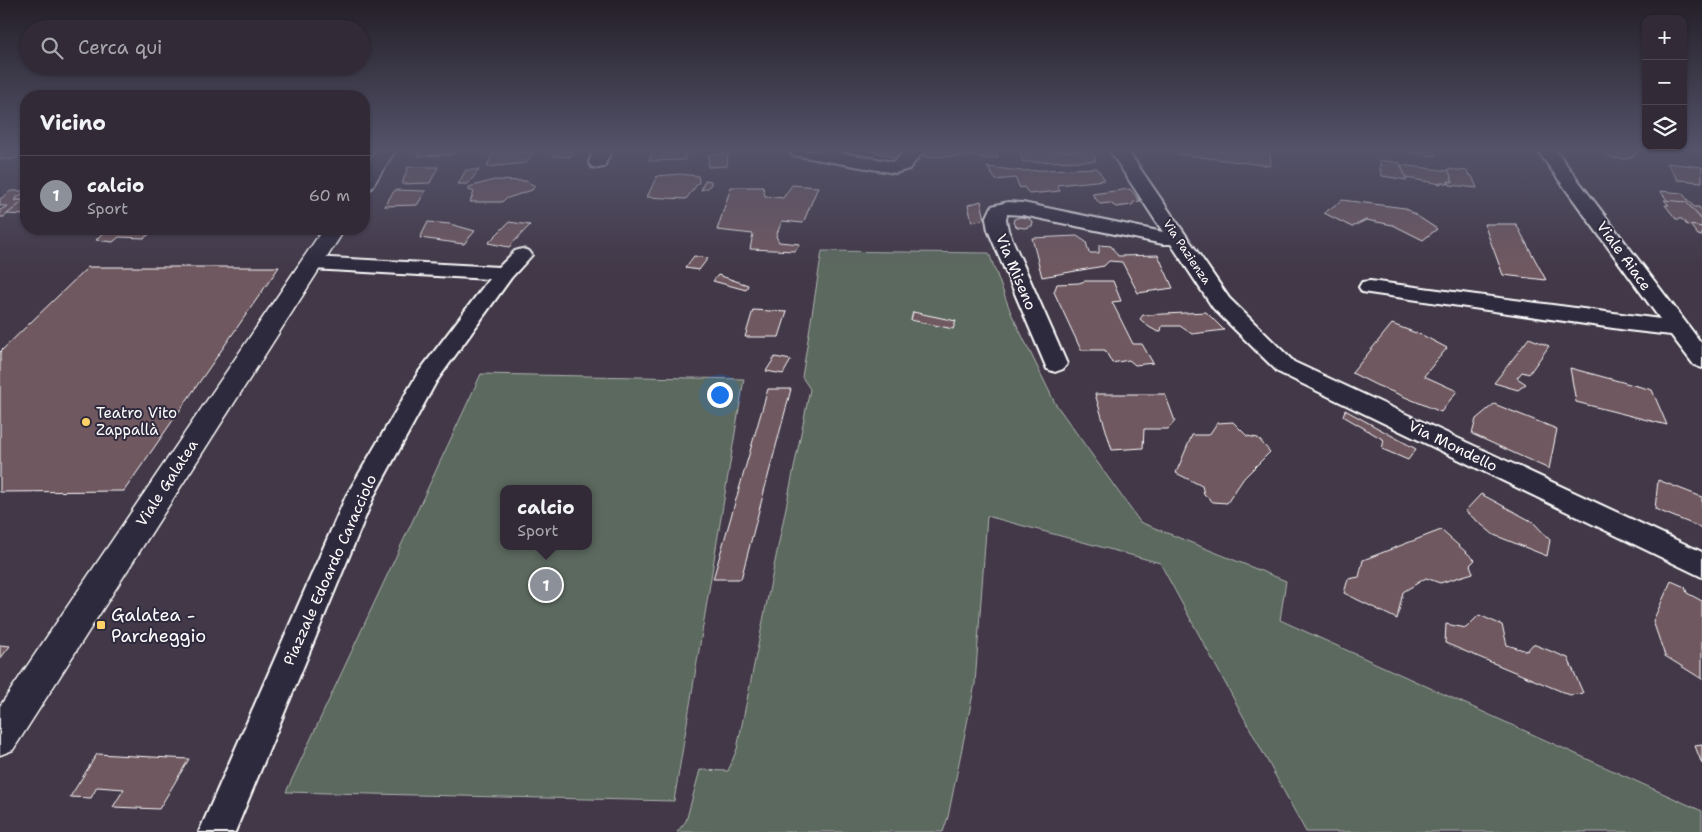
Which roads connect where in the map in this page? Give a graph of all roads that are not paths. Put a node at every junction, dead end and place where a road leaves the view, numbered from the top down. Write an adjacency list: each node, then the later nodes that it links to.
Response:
1 (1146, 190): 4 (street, Via Pazienza)
2 (1576, 190): 8 (street, Viale Aiace)
3 (330, 235): 5 (main road, Viale Galatea)
4 (1179, 238): 7 (street, Via Pazienza); 10 (street, Via Miseno)
5 (312, 263): 12 (main road, Viale Galatea); 13 (street, Piazzale Edoardo Caracciolo)
6 (1370, 287): 8 (street)
7 (1221, 302): 11 (street, Via Mondello)
8 (1677, 328): 9 (street, Viale Aiace)
9 (1699, 352)
10 (1055, 364)
11 (1702, 565)
12 (0, 738)
13 (217, 832)

